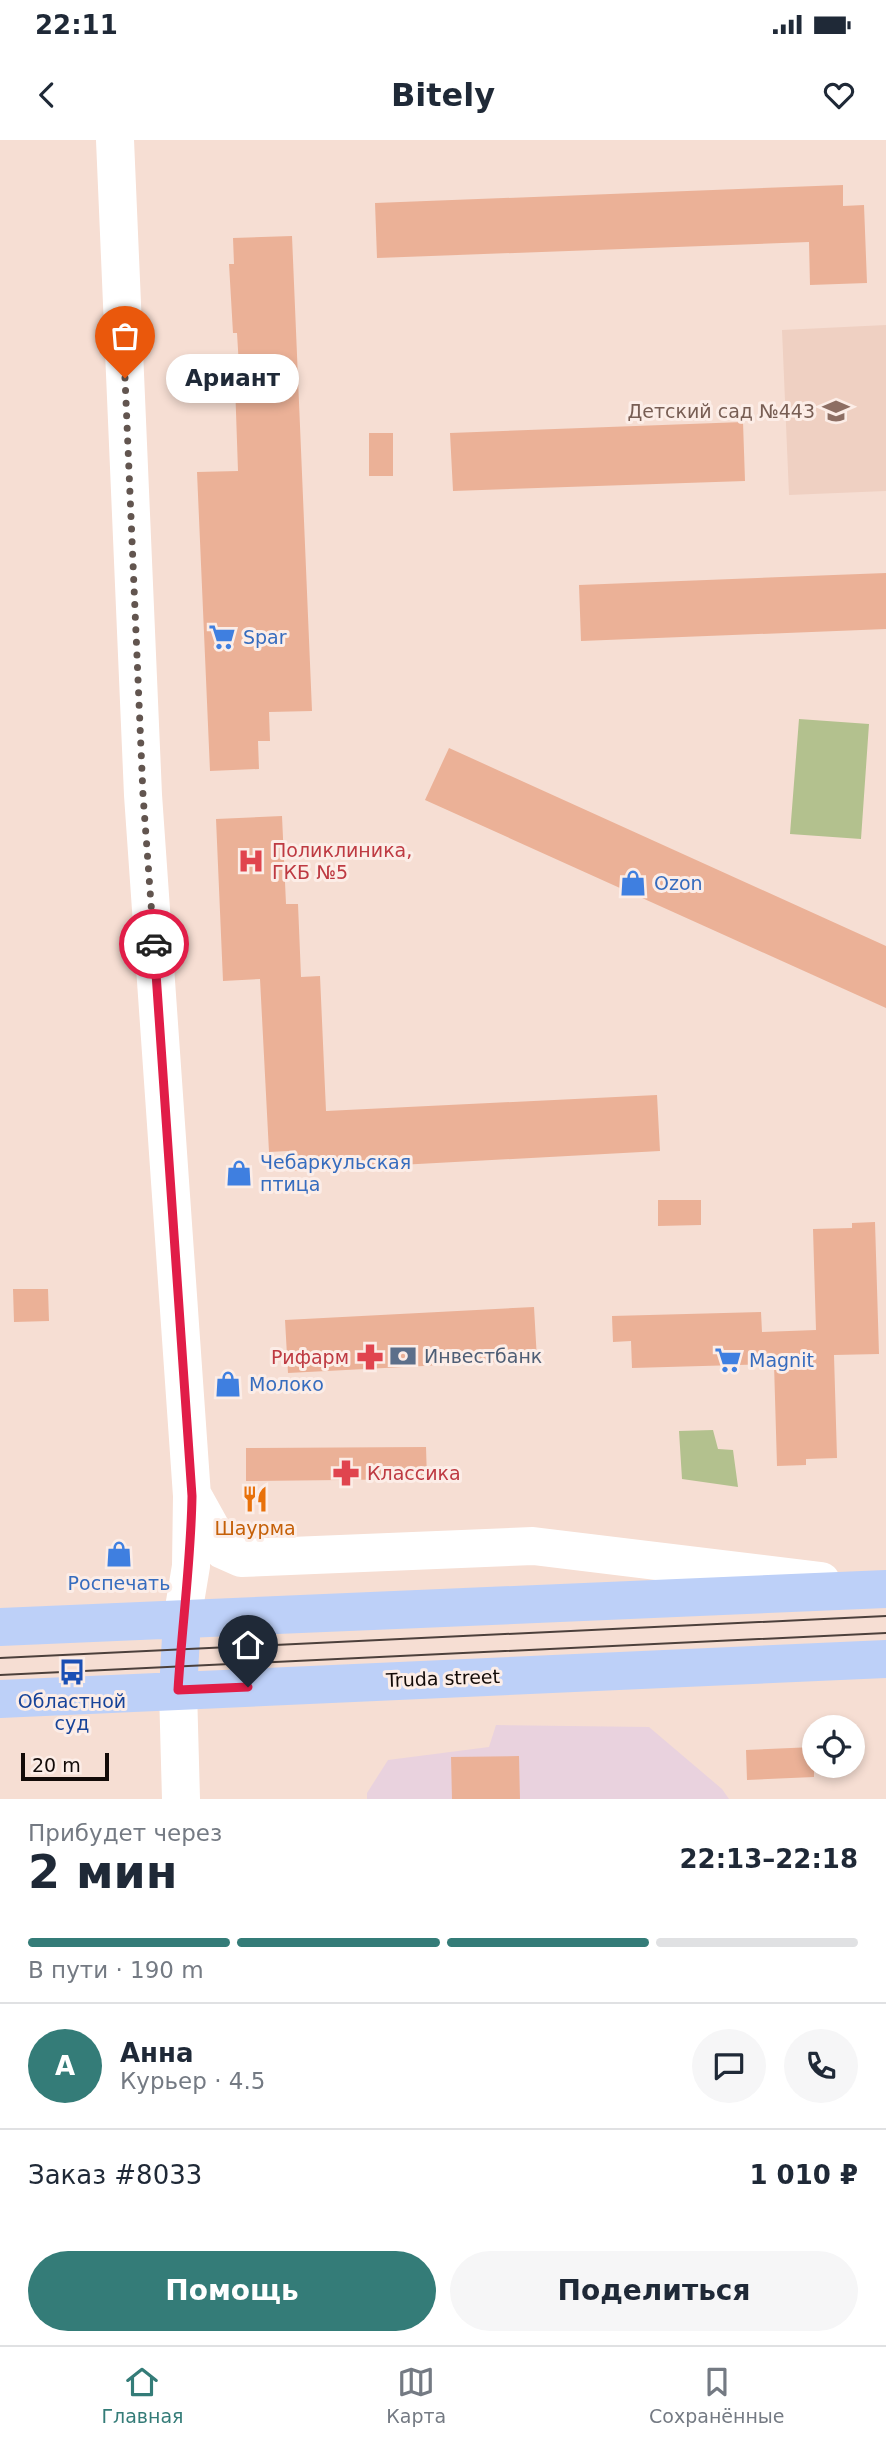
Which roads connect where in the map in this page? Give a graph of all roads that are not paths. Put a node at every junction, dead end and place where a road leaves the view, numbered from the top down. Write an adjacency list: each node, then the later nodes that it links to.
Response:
1 (116, 140): 2 (street)
2 (192, 1496): 3 (street); 4 (street)
3 (886, 1589): 4 (main road)
4 (182, 1620): 5 (main road); 7 (main road)
5 (0, 1627)
6 (886, 1659): 7 (main road, Truda street)
7 (178, 1690): 8 (main road, Truda street); 9 (street)
8 (0, 1699)
9 (181, 1799)

